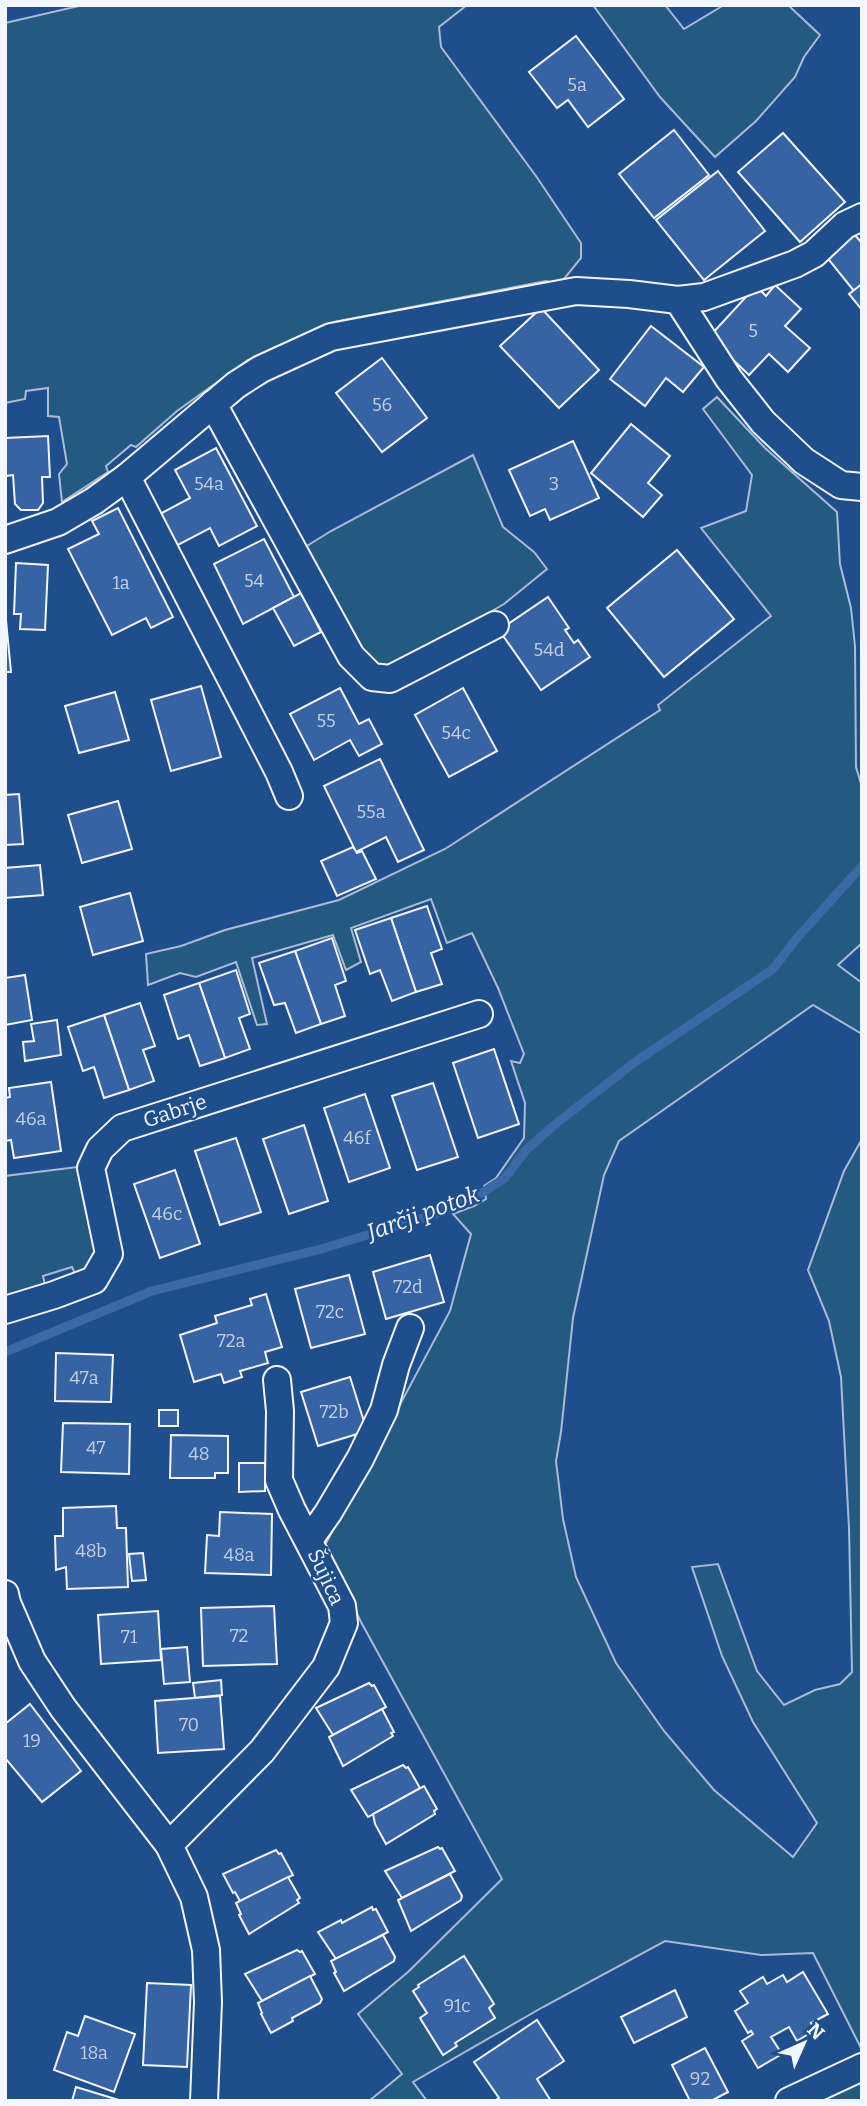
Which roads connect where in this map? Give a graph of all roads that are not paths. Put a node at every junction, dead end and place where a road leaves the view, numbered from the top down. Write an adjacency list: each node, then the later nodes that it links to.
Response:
1 (862, 217): 2 (street)
2 (678, 300): 3 (street); 5 (street)
3 (213, 404): 4 (street); 7 (street)
4 (127, 477): 6 (street); 8 (street)
5 (862, 487)
6 (5, 540)
7 (495, 625)
8 (289, 796)
9 (479, 1014): 10 (street, Gabrje)
10 (5, 1310)
11 (410, 1328): 13 (street)
12 (277, 1380): 13 (street, Šujica)
13 (309, 1540): 15 (street, Šujica)
14 (5, 1594): 15 (street)
15 (169, 1844): 17 (street)
16 (862, 2067): 18 (street)
17 (204, 2101)
18 (789, 2101)

